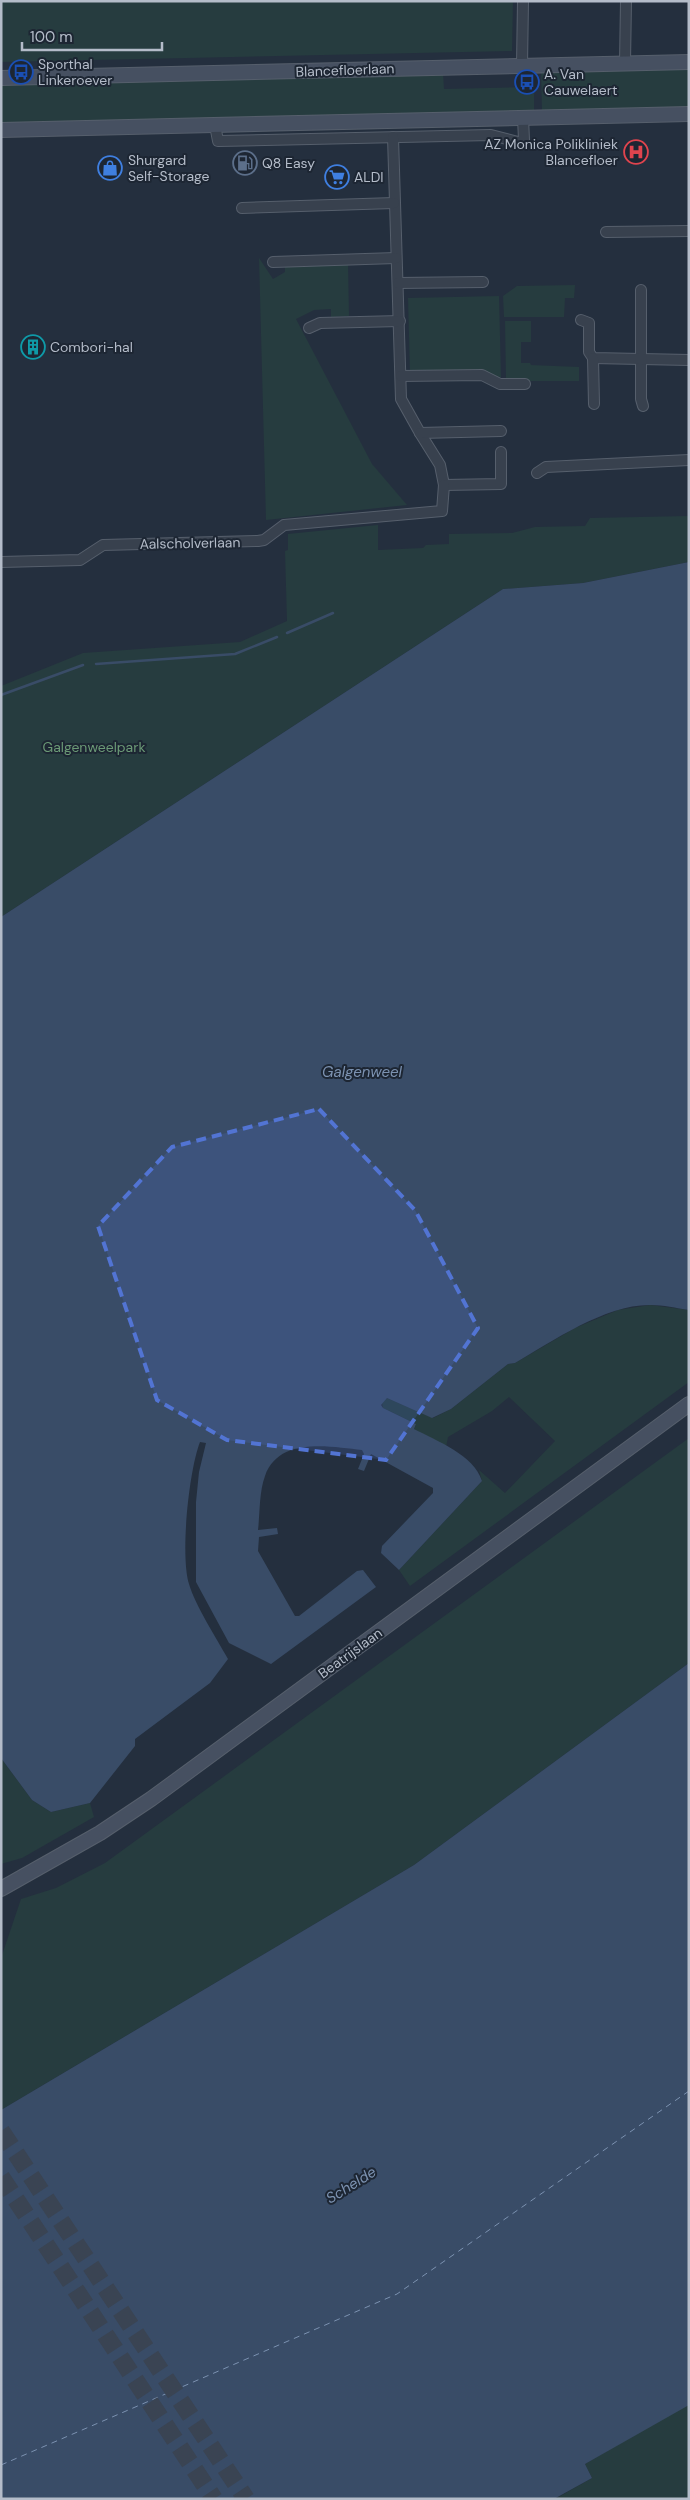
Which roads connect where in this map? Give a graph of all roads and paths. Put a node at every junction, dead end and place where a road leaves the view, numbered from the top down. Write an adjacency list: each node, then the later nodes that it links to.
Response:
1 (523, 1): 5 (street)
2 (626, 1): 4 (street)
3 (689, 62): 4 (main road, Blancefloerlaan)
4 (625, 63): 5 (main road, Blancefloerlaan)
5 (522, 65): 6 (main road, Blancefloerlaan)
6 (1, 78)
7 (689, 114): 8 (main road)
8 (523, 118): 9 (main road); 11 (street)
9 (215, 125): 10 (main road); 11 (street)
10 (1, 130)
11 (393, 137): 12 (street)
12 (394, 203): 13 (street); 16 (street)
13 (242, 208)
14 (606, 232): 15 (street)
15 (689, 232)
16 (396, 258): 17 (street); 19 (street)
17 (273, 262)
18 (483, 282): 19 (street)
19 (398, 284): 22 (street)
20 (641, 290): 25 (street)
21 (581, 320): 24 (street)
22 (400, 321): 23 (street); 27 (street)
23 (309, 328)
24 (593, 358): 25 (street); 29 (street)
25 (642, 359): 26 (street); 30 (street)
26 (689, 360)
27 (400, 376): 28 (street); 32 (street)
28 (525, 384)
29 (594, 404)
30 (643, 406)
31 (500, 432): 32 (street)
32 (420, 433): 36 (street)
33 (502, 452): 36 (street)
34 (689, 460): 35 (street)
35 (537, 473)
36 (444, 485): 37 (street, Aalscholverlaan)
37 (1, 562)
38 (689, 1404): 39 (main road, Beatrijslaan)
39 (1, 1889)

